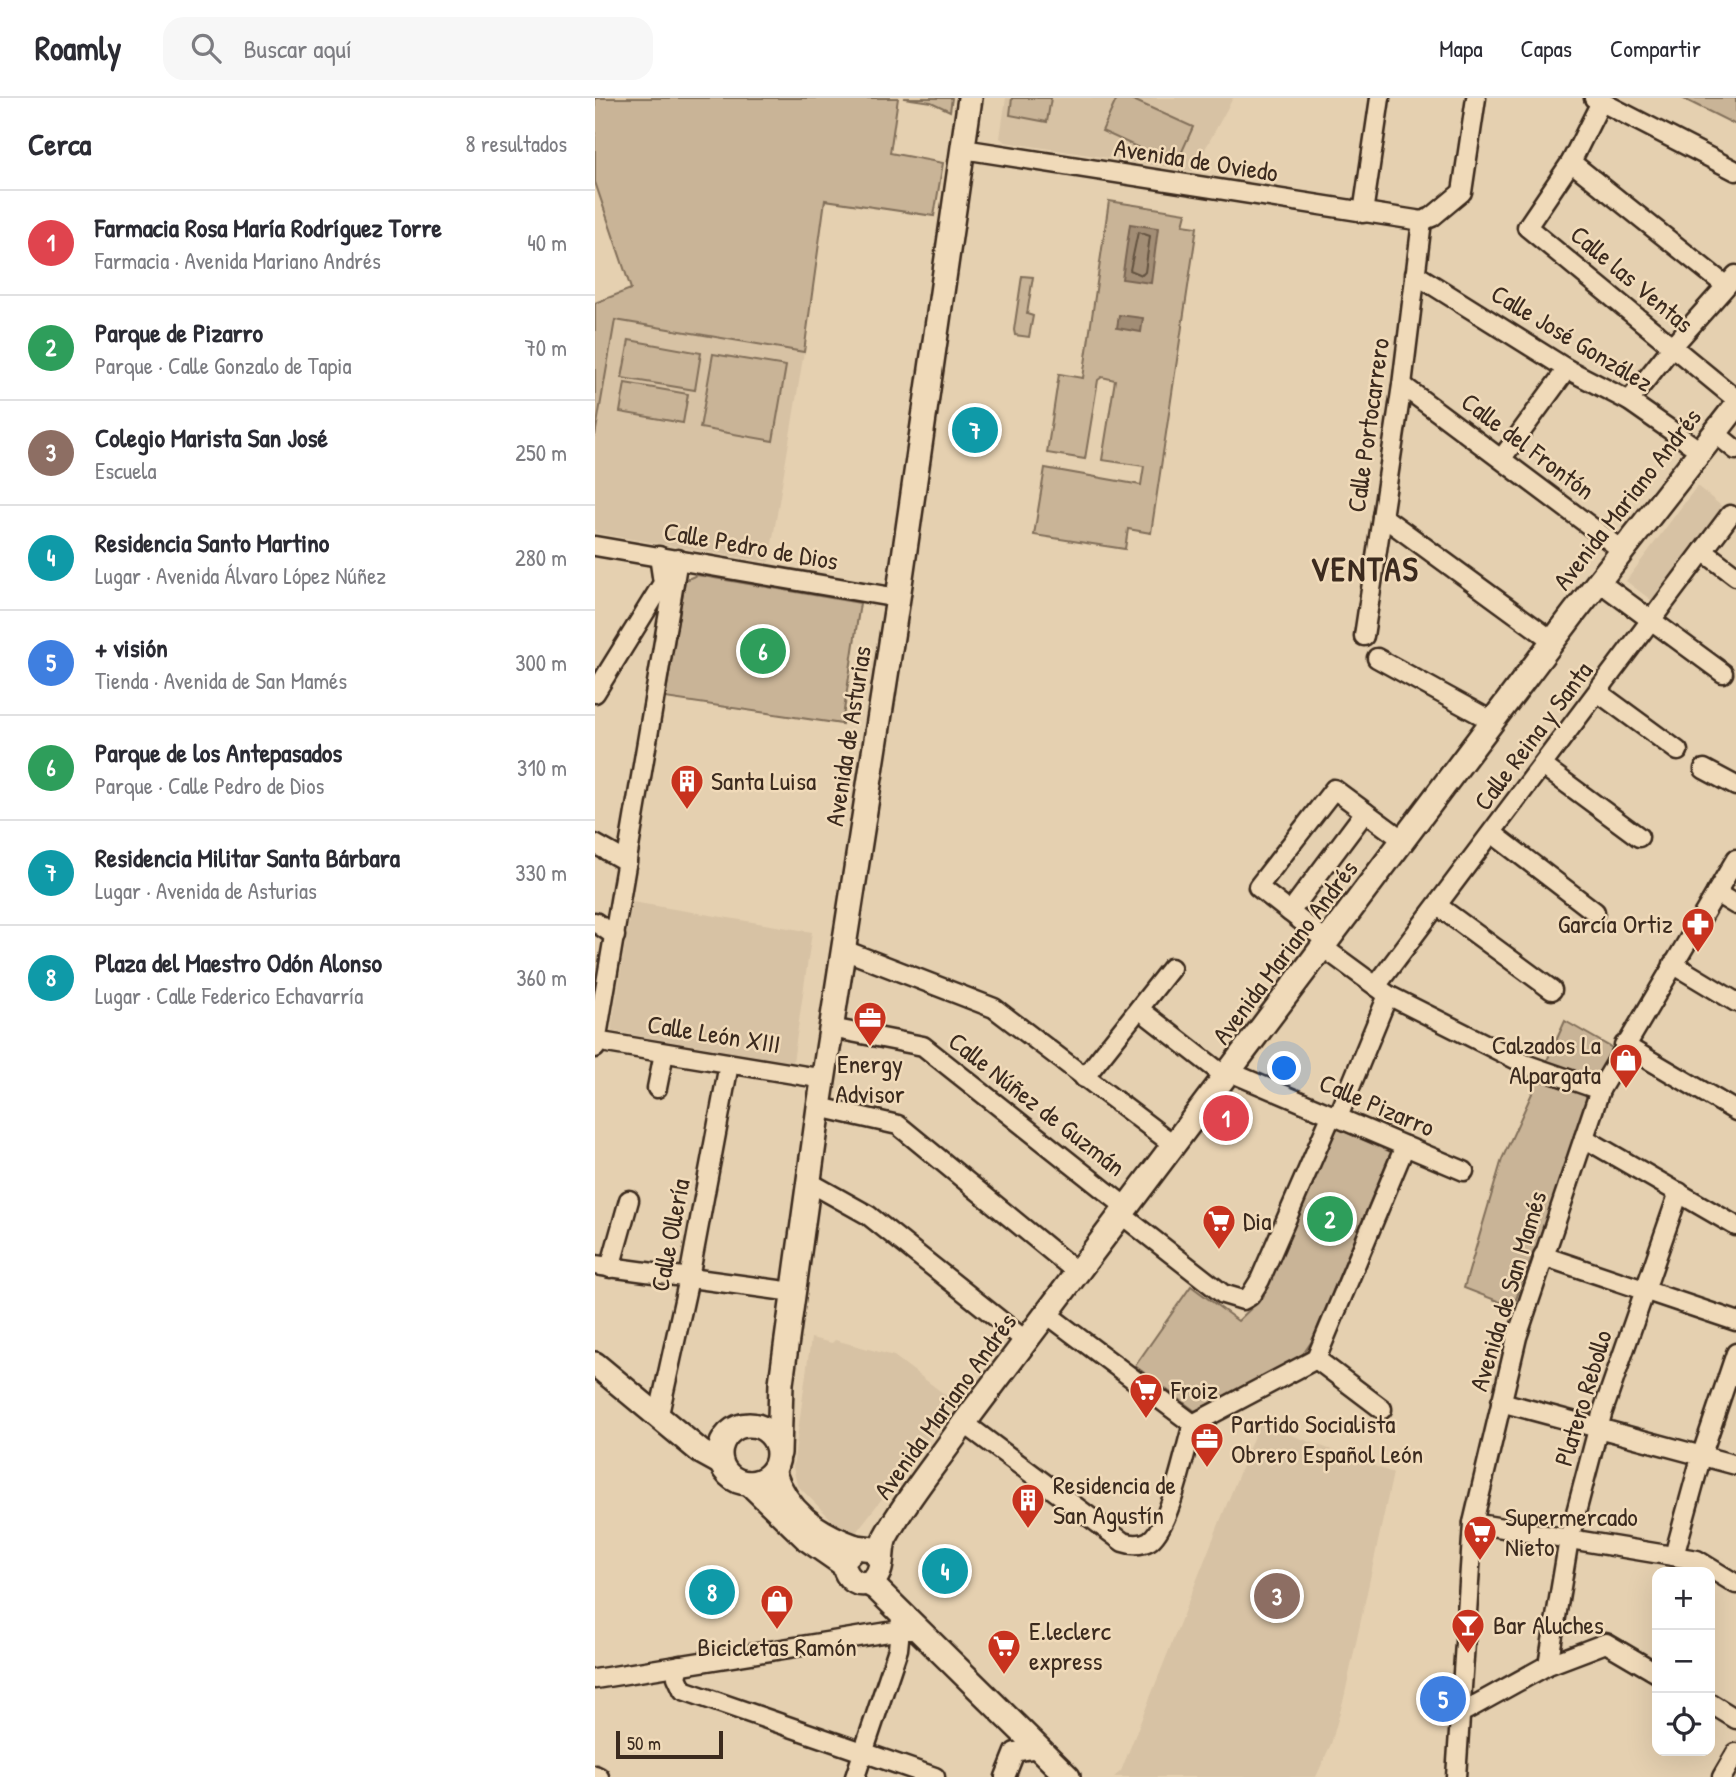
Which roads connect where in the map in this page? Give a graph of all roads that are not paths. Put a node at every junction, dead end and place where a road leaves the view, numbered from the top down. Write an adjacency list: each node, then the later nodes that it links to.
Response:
1 (970, 98): 5 (main road, Avenida de Asturias)
2 (1380, 98): 8 (street)
3 (1476, 98): 9 (street)
4 (1597, 100): 6 (street); 7 (street)
5 (963, 149): 8 (street, Avenida de Oviedo); 31 (main road, Avenida de Asturias)
6 (1571, 162): 11 (street); 12 (street, Calle las Ventas)
7 (1736, 171)
8 (1363, 213): 9 (street, Avenida de Oviedo)
9 (1422, 221): 10 (street, Calle Portocarrero)
10 (1415, 274): 13 (street, Calle José González); 14 (street, Calle Portocarrero)
11 (1730, 280): 12 (street)
12 (1672, 347): 15 (street, Calle las Ventas); 16 (street)
13 (1567, 369): 16 (street, Calle José González); 21 (street)
14 (1402, 385): 21 (street, Calle del Frontón); 23 (street, Calle Portocarrero)
15 (1736, 399)
16 (1629, 401): 19 (street, Calle José González)
17 (1736, 406): 18 (main road, Avenida Mariano Andrés)
18 (1714, 432): 19 (main road, Avenida Mariano Andrés); 20 (street)
19 (1699, 450): 25 (main road, Avenida Mariano Andrés)
20 (1736, 450)
21 (1502, 458): 25 (street, Calle del Frontón)
22 (1730, 515): 26 (street, Calle Reina y Santa)
23 (1382, 516): 33 (street, Calle Portocarrero); 35 (street)
24 (595, 546): 27 (street, Calle Pedro de Dios)
25 (1622, 550): 30 (main road, Avenida Mariano Andrés)
26 (1703, 551): 29 (street); 32 (street, Calle Reina y Santa)
27 (659, 556): 28 (street, Calle Pedro de Dios); 34 (street)
28 (678, 559): 31 (street, Calle Pedro de Dios); 36 (street)
29 (1736, 576)
30 (1598, 581): 32 (street); 35 (main road, Avenida Mariano Andrés)
31 (898, 598): 61 (main road, Avenida de Asturias)
32 (1651, 622): 38 (street); 39 (street, Calle Reina y Santa)
33 (1364, 636)
34 (628, 639): 36 (street); 40 (street)
35 (1553, 641): 41 (main road, Avenida Mariano Andrés)
36 (661, 649): 52 (street)
37 (1377, 658): 41 (street)
38 (1723, 673)
39 (1599, 693): 42 (street); 43 (street, Calle Reina y Santa)
40 (595, 694)
41 (1492, 721): 49 (main road, Avenida Mariano Andrés)
42 (1678, 751)
43 (1543, 766): 47 (street, Calle Reina y Santa); 48 (street)
44 (1704, 769): 45 (street)
45 (1736, 786)
46 (1364, 812): 49 (street); 56 (street); 56 (street)
47 (1492, 833): 55 (street, Calle Reina y Santa); 57 (street)
48 (1639, 837)
49 (1403, 840): 60 (main road, Avenida Mariano Andrés)
50 (595, 844): 52 (street)
51 (1736, 859): 53 (street, Avenida de San Mamés)
52 (627, 862): 59 (street)
53 (1716, 893): 54 (street); 62 (street, Avenida de San Mamés)
54 (1736, 905)
55 (1437, 906): 64 (street); 65 (street, Calle Reina y Santa)
56 (1290, 912): 60 (street)
57 (1595, 912)
58 (595, 922): 59 (street)
59 (615, 936): 67 (street)
60 (1326, 945): 65 (street); 74 (main road, Avenida Mariano Andrés)
61 (844, 950): 69 (main road, Avenida de Asturias); 75 (street)
62 (1673, 964): 66 (street); 71 (street, Avenida de San Mamés)
63 (1171, 968): 68 (street)
64 (1552, 990)
65 (1382, 991): 78 (street); 81 (street, Calle Reina y Santa)
66 (1736, 1002)
67 (599, 1004): 70 (street)
68 (1139, 1009): 74 (street, Calle Pizarro); 75 (street)
69 (831, 1028): 76 (main road, Avenida de Asturias); 89 (street, Calle Núñez de Guzmán)
70 (596, 1043): 72 (street, Calle León XIII)
71 (1624, 1045): 78 (street, Avenida de San Mamés); 80 (street)
72 (664, 1053): 73 (street, Calle León XIII); 77 (street)
73 (729, 1064): 76 (street, Calle León XIII); 94 (street, Calle Ollería)
74 (1228, 1074): 81 (street, Calle Pizarro); 83 (main road, Avenida Mariano Andrés)
75 (1084, 1078): 83 (street)
76 (824, 1079): 79 (main road, Avenida de Asturias)
77 (657, 1087)
78 (1600, 1090): 82 (street, Avenida de San Mamés)
79 (819, 1107): 86 (main road, Avenida de Asturias); 93 (street)
80 (1736, 1111)
81 (1335, 1116): 84 (street, Calle Pizarro); 97 (street, Calle Reina y Santa)
82 (1584, 1138): 87 (street); 91 (street, Avenida de San Mamés)
83 (1174, 1145): 89 (main road, Avenida Mariano Andrés)
84 (1405, 1146): 85 (street, Calle Pizarro); 102 (street)
85 (1464, 1171)
86 (809, 1182): 95 (main road, Avenida de Asturias); 100 (street)
87 (1679, 1192): 90 (street); 96 (street, Platero Rebollo)
88 (628, 1200): 92 (street)
89 (1124, 1211): 93 (main road, Avenida Mariano Andrés); 97 (street, Calle Núñez de Guzmán)
90 (1736, 1226)
91 (1543, 1256): 96 (street); 105 (street, Avenida de San Mamés)
92 (603, 1266): 94 (street)
93 (1078, 1273): 98 (main road, Avenida Mariano Andrés)
94 (689, 1278): 95 (street); 107 (street, Calle Ollería)
95 (793, 1292): 104 (main road, Avenida de Asturias)
96 (1646, 1292): 99 (street); 111 (street, Platero Rebollo)
97 (1243, 1300)
98 (1047, 1314): 100 (main road, Avenida Mariano Andrés); 110 (street)
99 (1736, 1321)
100 (1026, 1341): 108 (main road, Avenida Mariano Andrés)
101 (1736, 1353): 113 (street)
102 (1316, 1359): 106 (street); 110 (street)
103 (595, 1364): 107 (main road)
104 (781, 1383): 109 (main road, Avenida de Asturias); 114 (main road, Avenida de Asturias)
105 (1501, 1402): 111 (street); 118 (street, Avenida de San Mamés)
106 (1382, 1409)
107 (667, 1421): 112 (main road); 115 (main road)
108 (964, 1423): 110 (street); 121 (main road, Avenida Mariano Andrés)
109 (751, 1424): 112 (main road); 114 (main road)
110 (1193, 1424)
111 (1599, 1427): 113 (street); 119 (street, Platero Rebollo)
112 (726, 1436): 115 (main road)
113 (1702, 1454): 116 (street); 120 (street)
114 (776, 1462): 117 (main road); 121 (main road)
115 (721, 1463): 117 (main road)
116 (1736, 1465)
117 (750, 1483): 121 (main road)
118 (1473, 1523): 119 (street); 129 (street, Avenida de San Mamés)
119 (1569, 1539): 120 (street); 125 (street, Platero Rebollo)
120 (1674, 1556): 122 (street)
121 (868, 1559): 123 (main road)
122 (1736, 1584)
123 (902, 1618): 124 (street); 131 (main road); 132 (street)
124 (680, 1665): 127 (street); 132 (street)
125 (1548, 1665): 126 (street); 129 (street)
126 (1652, 1670)
127 (595, 1679)
128 (1715, 1706): 130 (street)
129 (1459, 1714): 138 (street, Avenida de San Mamés)
130 (1736, 1719)
131 (1038, 1748): 136 (street); 137 (main road)
132 (864, 1752): 134 (street); 135 (street)
133 (1736, 1753): 139 (street)
134 (855, 1777)
135 (935, 1777)
136 (1005, 1777)
137 (1068, 1777)
138 (1456, 1777)
139 (1722, 1777)

